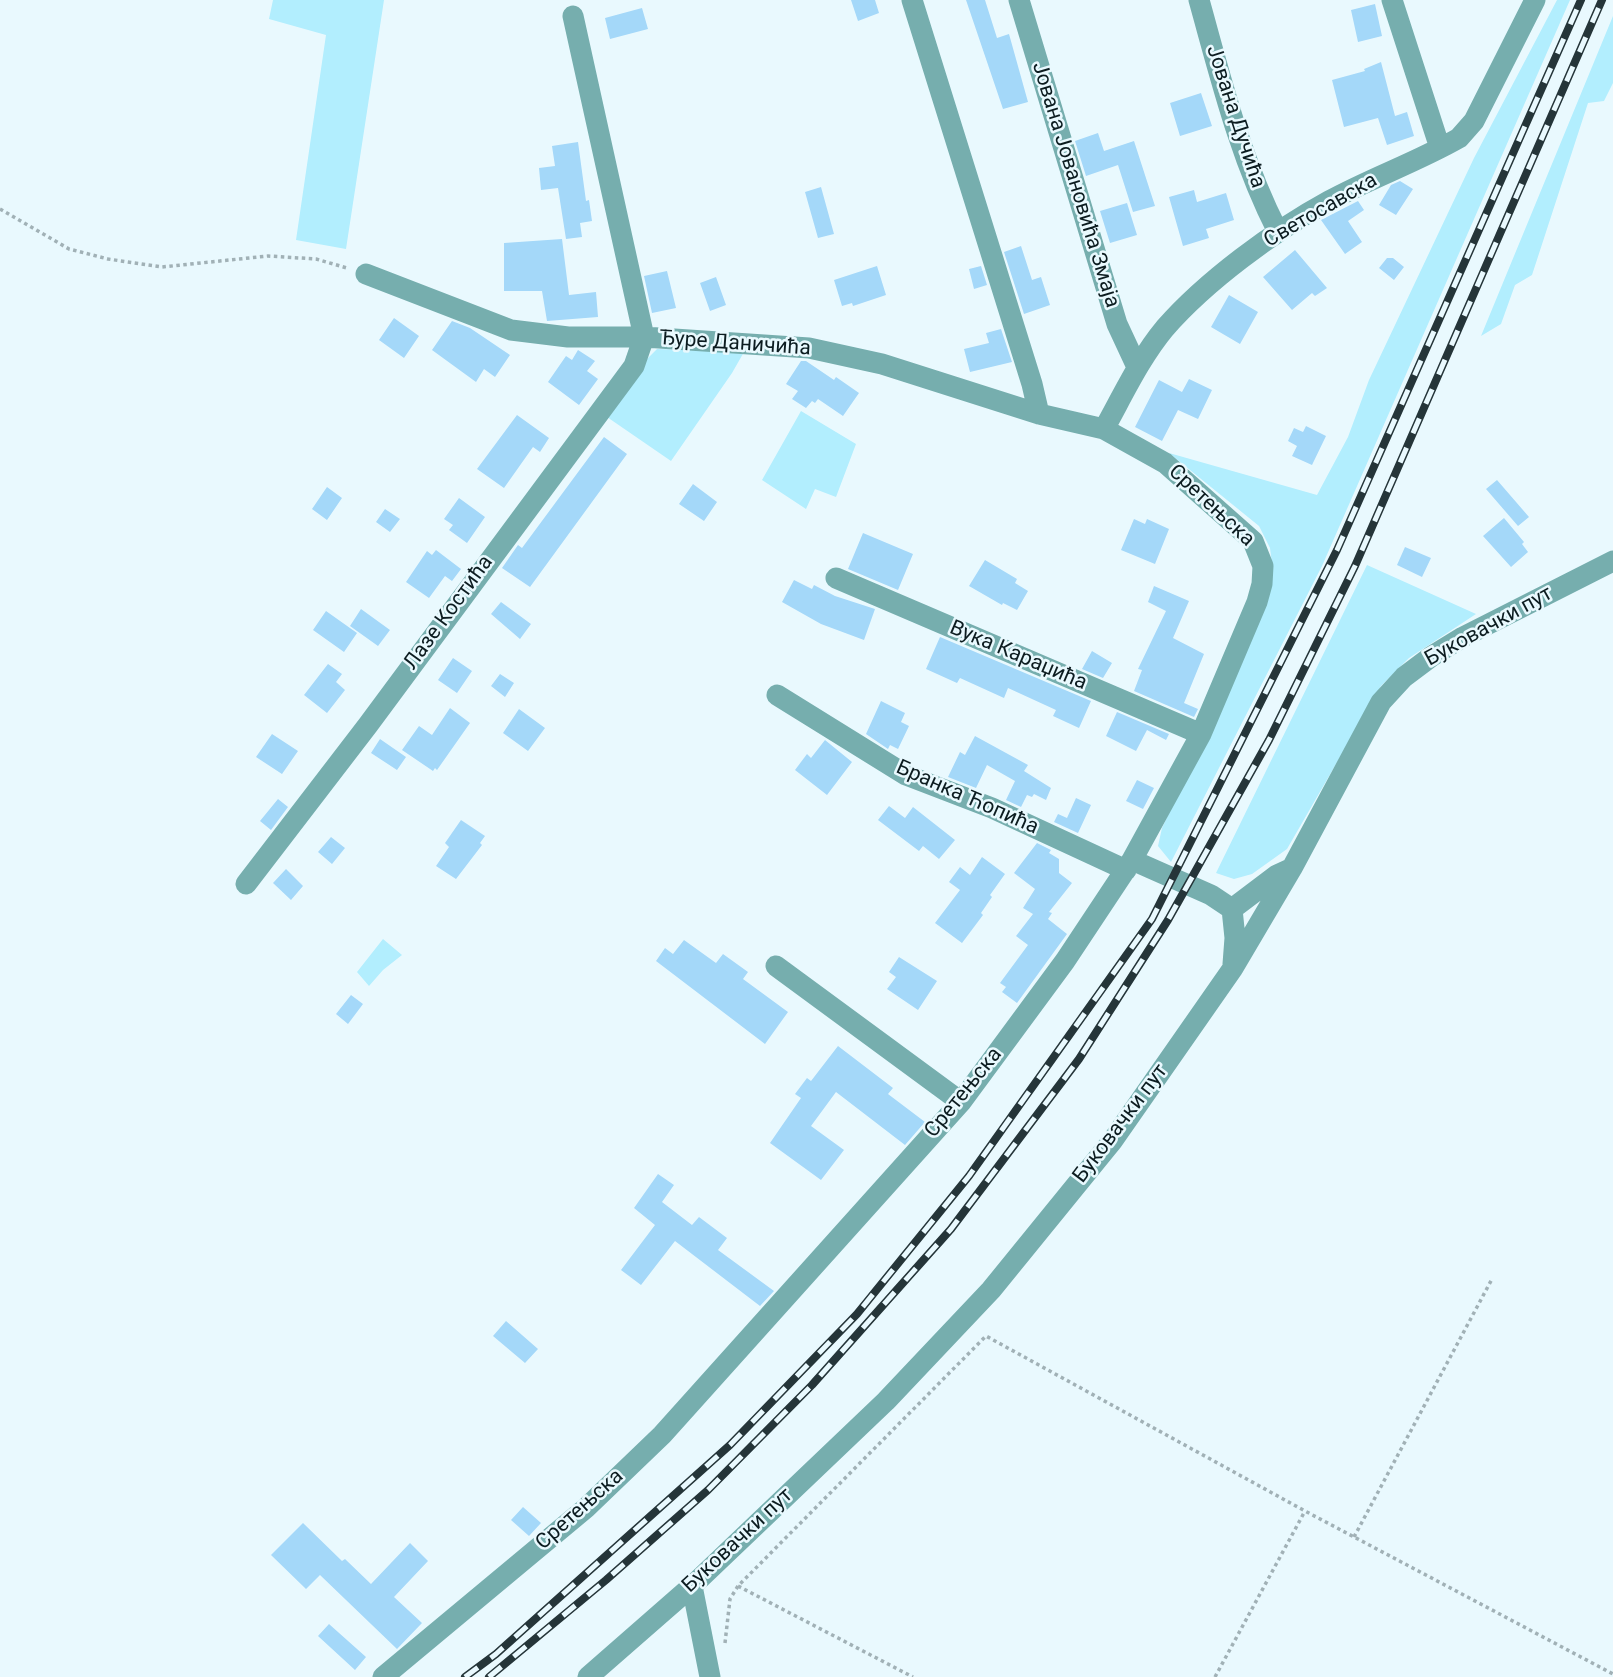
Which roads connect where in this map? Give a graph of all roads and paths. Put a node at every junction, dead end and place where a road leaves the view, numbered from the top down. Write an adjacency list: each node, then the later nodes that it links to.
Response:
1 (912, 0): 13 (street)
2 (1019, 0): 12 (street, Јована Јовановића Змаја)
3 (1199, 0): 9 (street, Јована Дучића)
4 (1392, 0): 7 (street)
5 (1527, 6): 7 (street, Светосавска)
6 (573, 16): 11 (street)
7 (1440, 148): 9 (street, Светосавска)
8 (0, 209): 10 (path)
9 (1278, 232): 12 (street, Светосавска)
10 (366, 274): 11 (street, Ђуре Даничића)
11 (644, 337): 13 (street, Ђуре Даничића); 21 (street, Лазе Костића)
12 (1137, 367): 14 (street, Светосавска)
13 (1039, 414): 14 (street, Ђуре Даничића)
14 (1104, 429): 18 (street, Сретењска)
15 (1613, 561): 20 (street, Буковачки пут)
16 (836, 578): 18 (street, Вука Караџића)
17 (777, 695): 19 (street, Бранка Ћопића)
18 (1201, 734): 19 (street, Сретењска)
19 (1129, 865): 22 (street, Бранка Ћопића); 25 (street, Сретењска)
20 (1292, 868): 22 (street); 24 (street, Буковачки пут)
21 (246, 884)
22 (1232, 909): 24 (street)
23 (776, 966): 25 (street)
24 (1233, 968): 29 (street, Буковачки пут)
25 (961, 1102): 33 (street, Сретењска)
26 (1492, 1279): 28 (path)
27 (1305, 1511): 28 (path); 30 (path); 37 (path)
28 (1354, 1537): 32 (path)
29 (692, 1586): 34 (street, Буковачки пут); 35 (street)
30 (738, 1586): 31 (path); 36 (path)
31 (726, 1650)
32 (1613, 1674)
33 (383, 1677)
34 (588, 1677)
35 (710, 1677)
36 (913, 1677)
37 (1215, 1677)

